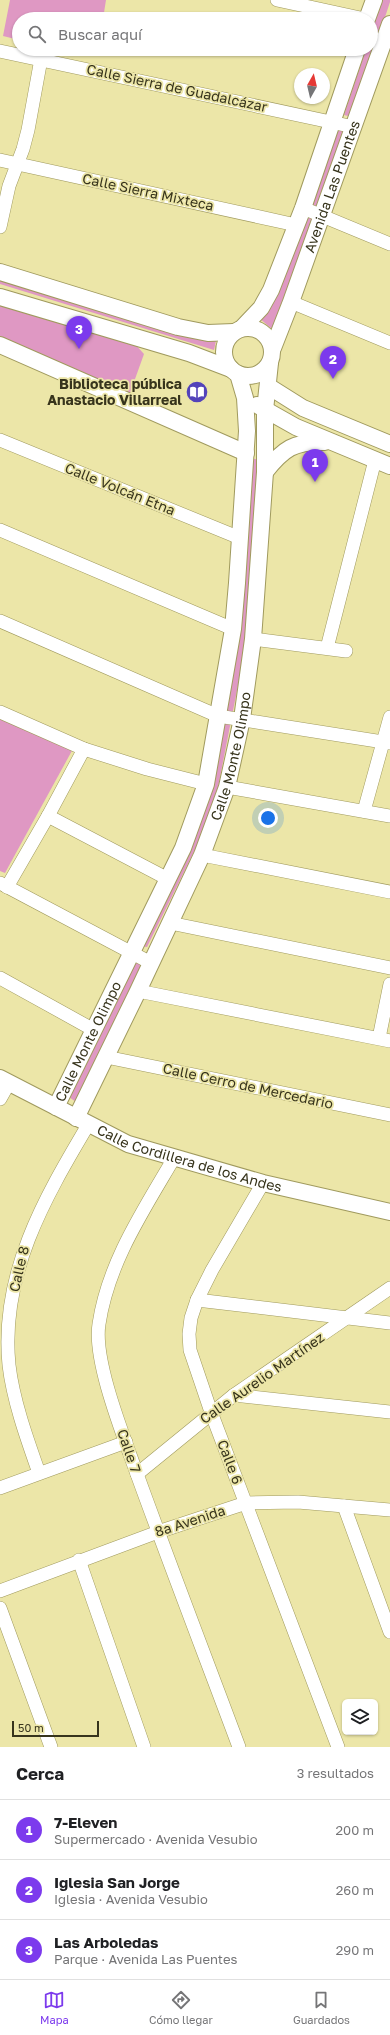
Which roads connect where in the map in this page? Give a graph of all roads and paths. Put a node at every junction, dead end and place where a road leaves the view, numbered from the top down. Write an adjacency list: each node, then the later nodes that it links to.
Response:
1 (277, 0): 3 (street)
2 (374, 0): 4 (street)
3 (333, 12)
4 (369, 12)
5 (390, 24): 12 (street, Avenida Las Puentes)
6 (0, 51): 7 (street, Calle Sierra de Guadalcázar)
7 (12, 53)
8 (26, 56): 10 (street, Calle Sierra de Guadalcázar)
9 (355, 56): 11 (street, Avenida Las Puentes)
10 (41, 59): 11 (street, Calle Sierra de Guadalcázar); 14 (street)
11 (333, 122): 12 (street, Calle Sierra de Guadalcázar); 15 (street, Avenida Las Puentes)
12 (354, 127): 16 (street, Avenida Las Puentes)
13 (0, 160): 14 (street, Calle Sierra Mixteca)
14 (18, 163): 17 (street, Calle Sierra Mixteca); 18 (street)
15 (303, 208): 16 (street); 17 (street, Avenida Las Puentes)
16 (322, 216): 19 (street); 22 (street, Avenida Las Puentes)
17 (296, 225): 23 (street, Avenida Las Puentes)
18 (0, 228)
19 (390, 244)
20 (0, 272): 23 (street)
21 (0, 297): 27 (street)
22 (291, 302): 24 (street); 26 (street, Avenida Las Puentes)
23 (238, 330): 26 (street); 27 (street)
24 (390, 343)
25 (0, 345): 34 (street)
26 (272, 356): 27 (street); 28 (street, Calle Monte Olimpo)
27 (234, 372): 29 (street, Calle Monte Olimpo)
28 (268, 386): 30 (street, Calle Monte Olimpo); 33 (street)
29 (245, 398): 30 (street); 34 (street, Calle Monte Olimpo)
30 (265, 410): 32 (street); 37 (street, Calle Monte Olimpo)
31 (0, 440): 39 (street, Calle Volcán Etna)
32 (332, 442): 35 (street); 37 (street)
33 (390, 444)
34 (246, 453): 39 (street, Calle Monte Olimpo)
35 (375, 460): 36 (street); 43 (street)
36 (390, 466)
37 (264, 472): 42 (street, Calle Monte Olimpo)
38 (0, 530): 41 (street)
39 (240, 538): 41 (street, Calle Monte Olimpo)
40 (0, 621): 46 (street)
41 (233, 629): 46 (street, Calle Monte Olimpo)
42 (253, 639): 43 (street); 48 (street, Calle Monte Olimpo)
43 (327, 648): 44 (street)
44 (346, 651)
45 (0, 712): 50 (street)
46 (218, 716): 48 (street); 51 (street, Calle Monte Olimpo)
47 (390, 717): 49 (street)
48 (242, 719): 49 (street); 52 (street, Calle Monte Olimpo)
49 (387, 742): 53 (street)
50 (84, 749): 51 (street); 54 (street)
51 (206, 784): 57 (street, Calle Monte Olimpo)
52 (227, 787): 53 (street); 56 (street, Calle Monte Olimpo)
53 (364, 811): 55 (street)
54 (48, 816): 57 (street); 58 (street)
55 (390, 816)
56 (202, 855): 59 (street); 60 (street, Calle Monte Olimpo)
57 (168, 879): 61 (street, Calle Monte Olimpo)
58 (4, 885): 61 (street)
59 (390, 892)
60 (170, 923): 62 (street, Calle Monte Olimpo); 63 (street)
61 (133, 954): 62 (street); 67 (street, Calle Monte Olimpo)
62 (151, 963): 66 (street, Calle Monte Olimpo)
63 (390, 968)
64 (0, 978): 67 (street)
65 (390, 984): 68 (street)
66 (138, 991): 68 (street); 69 (street, Calle Monte Olimpo)
67 (94, 1030): 72 (street, Calle Monte Olimpo)
68 (384, 1039)
69 (106, 1057): 73 (street, Calle Cerro de Mercedario); 74 (street, Calle Monte Olimpo)
70 (4, 1081): 71 (street); 72 (street, Calle Cordillera de los Andes)
71 (0, 1099)
72 (56, 1107): 74 (street, Calle Cordillera de los Andes)
73 (390, 1115)
74 (82, 1121): 75 (street, Calle Cordillera de los Andes); 86 (street, Calle 8)
75 (174, 1158): 76 (street, Calle Cordillera de los Andes); 85 (street, Calle 7)
76 (263, 1183): 77 (street, Calle Cordillera de los Andes); 79 (street, Calle 6)
77 (390, 1212)
78 (390, 1288): 80 (street, Calle Aurelio Martínez)
79 (197, 1300): 80 (street); 83 (street, Calle 6)
80 (348, 1318): 81 (street); 82 (street, Calle Aurelio Martínez)
81 (390, 1323)
82 (234, 1395): 83 (street, Calle Aurelio Martínez); 84 (street)
83 (211, 1412): 87 (street, Calle Aurelio Martínez); 89 (street, Calle 6)
84 (390, 1412)
85 (126, 1442): 86 (street); 87 (street, Calle 7)
86 (39, 1473): 88 (street)
87 (137, 1474): 92 (street, Calle 7)
88 (0, 1488)
89 (246, 1503): 90 (street, 8a Avenida); 92 (street, 8a Avenida); 100 (street, Calle 6)
90 (344, 1506): 91 (street, 8a Avenida); 96 (street)
91 (390, 1510)
92 (158, 1532): 93 (street, 8a Avenida); 99 (street, Calle 7)
93 (79, 1560): 94 (street, 8a Avenida); 98 (street)
94 (0, 1590)
95 (0, 1608): 97 (street)
96 (390, 1632)
97 (51, 1747)
98 (144, 1747)
99 (239, 1747)
100 (338, 1747)

